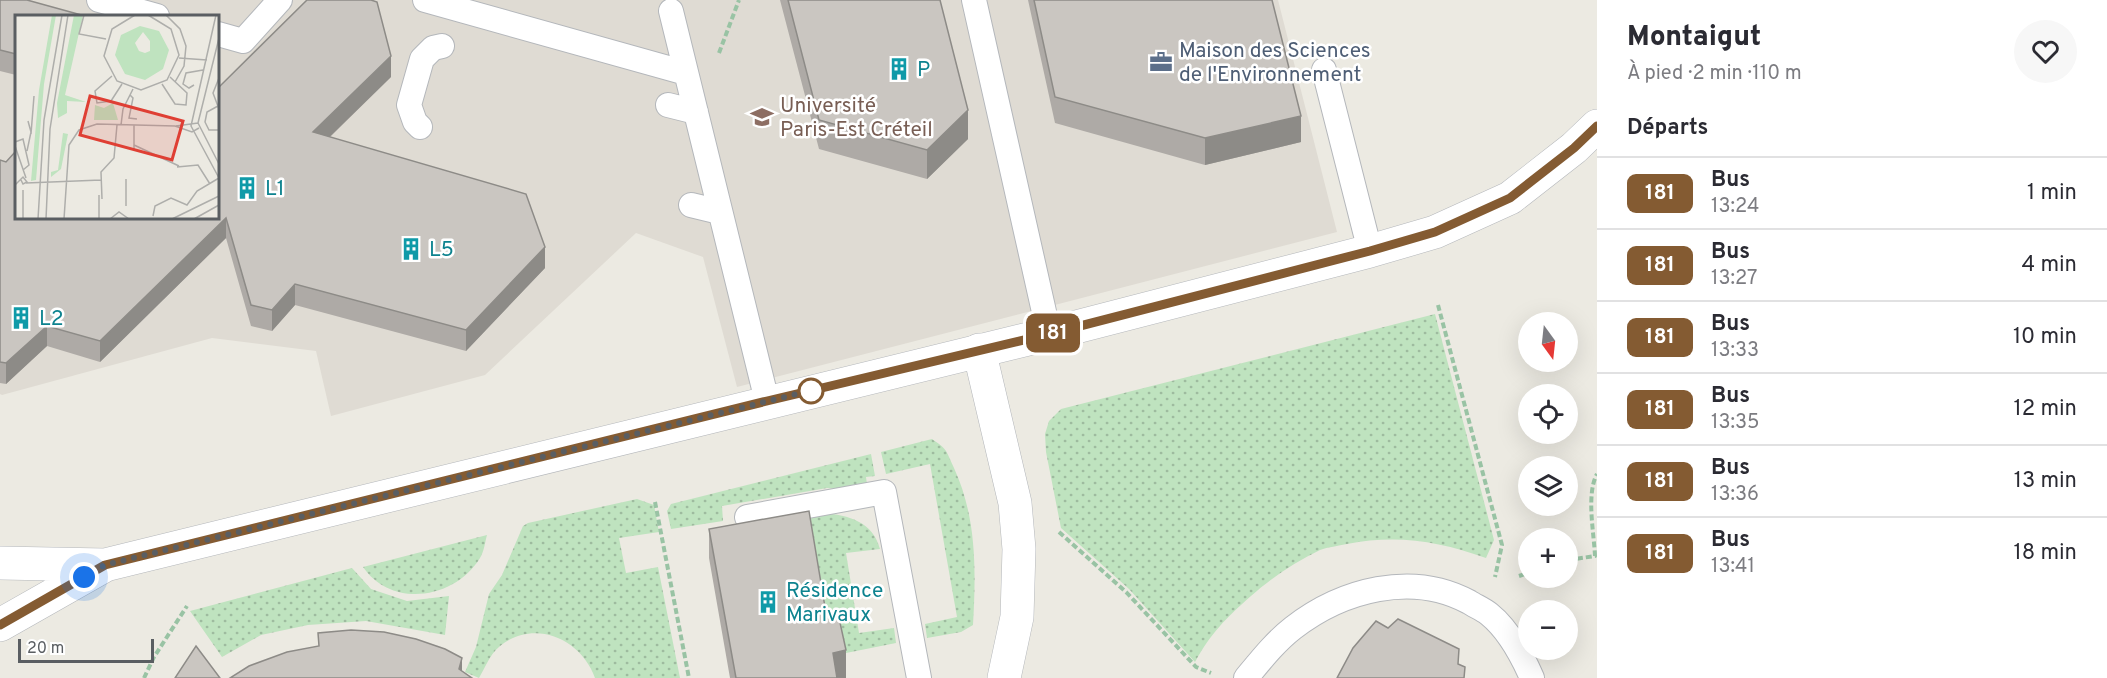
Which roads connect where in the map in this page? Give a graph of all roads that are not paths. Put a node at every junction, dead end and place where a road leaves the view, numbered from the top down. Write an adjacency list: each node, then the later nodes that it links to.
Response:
1 (99, 0): 6 (lane)
2 (280, 0): 7 (lane)
3 (425, 0): 10 (lane)
4 (974, 0): 18 (lane)
5 (671, 11): 10 (lane)
6 (153, 15)
7 (219, 34)
8 (442, 46): 14 (lane)
9 (1323, 70): 17 (lane)
10 (686, 73): 12 (lane)
11 (668, 105): 12 (lane)
12 (696, 112): 16 (lane)
13 (1597, 126): 17 (street)
14 (420, 127)
15 (691, 205): 16 (lane)
16 (720, 212): 20 (lane)
17 (1370, 251): 18 (street)
18 (1049, 334): 19 (street)
19 (980, 350): 20 (street); 26 (street)
20 (767, 401): 23 (street)
21 (747, 517): 25 (lane)
22 (0, 563): 23 (street)
23 (105, 565): 24 (street)
24 (0, 625)
25 (919, 678)
26 (1004, 678)
27 (1246, 678): 28 (lane)
28 (1532, 678)

